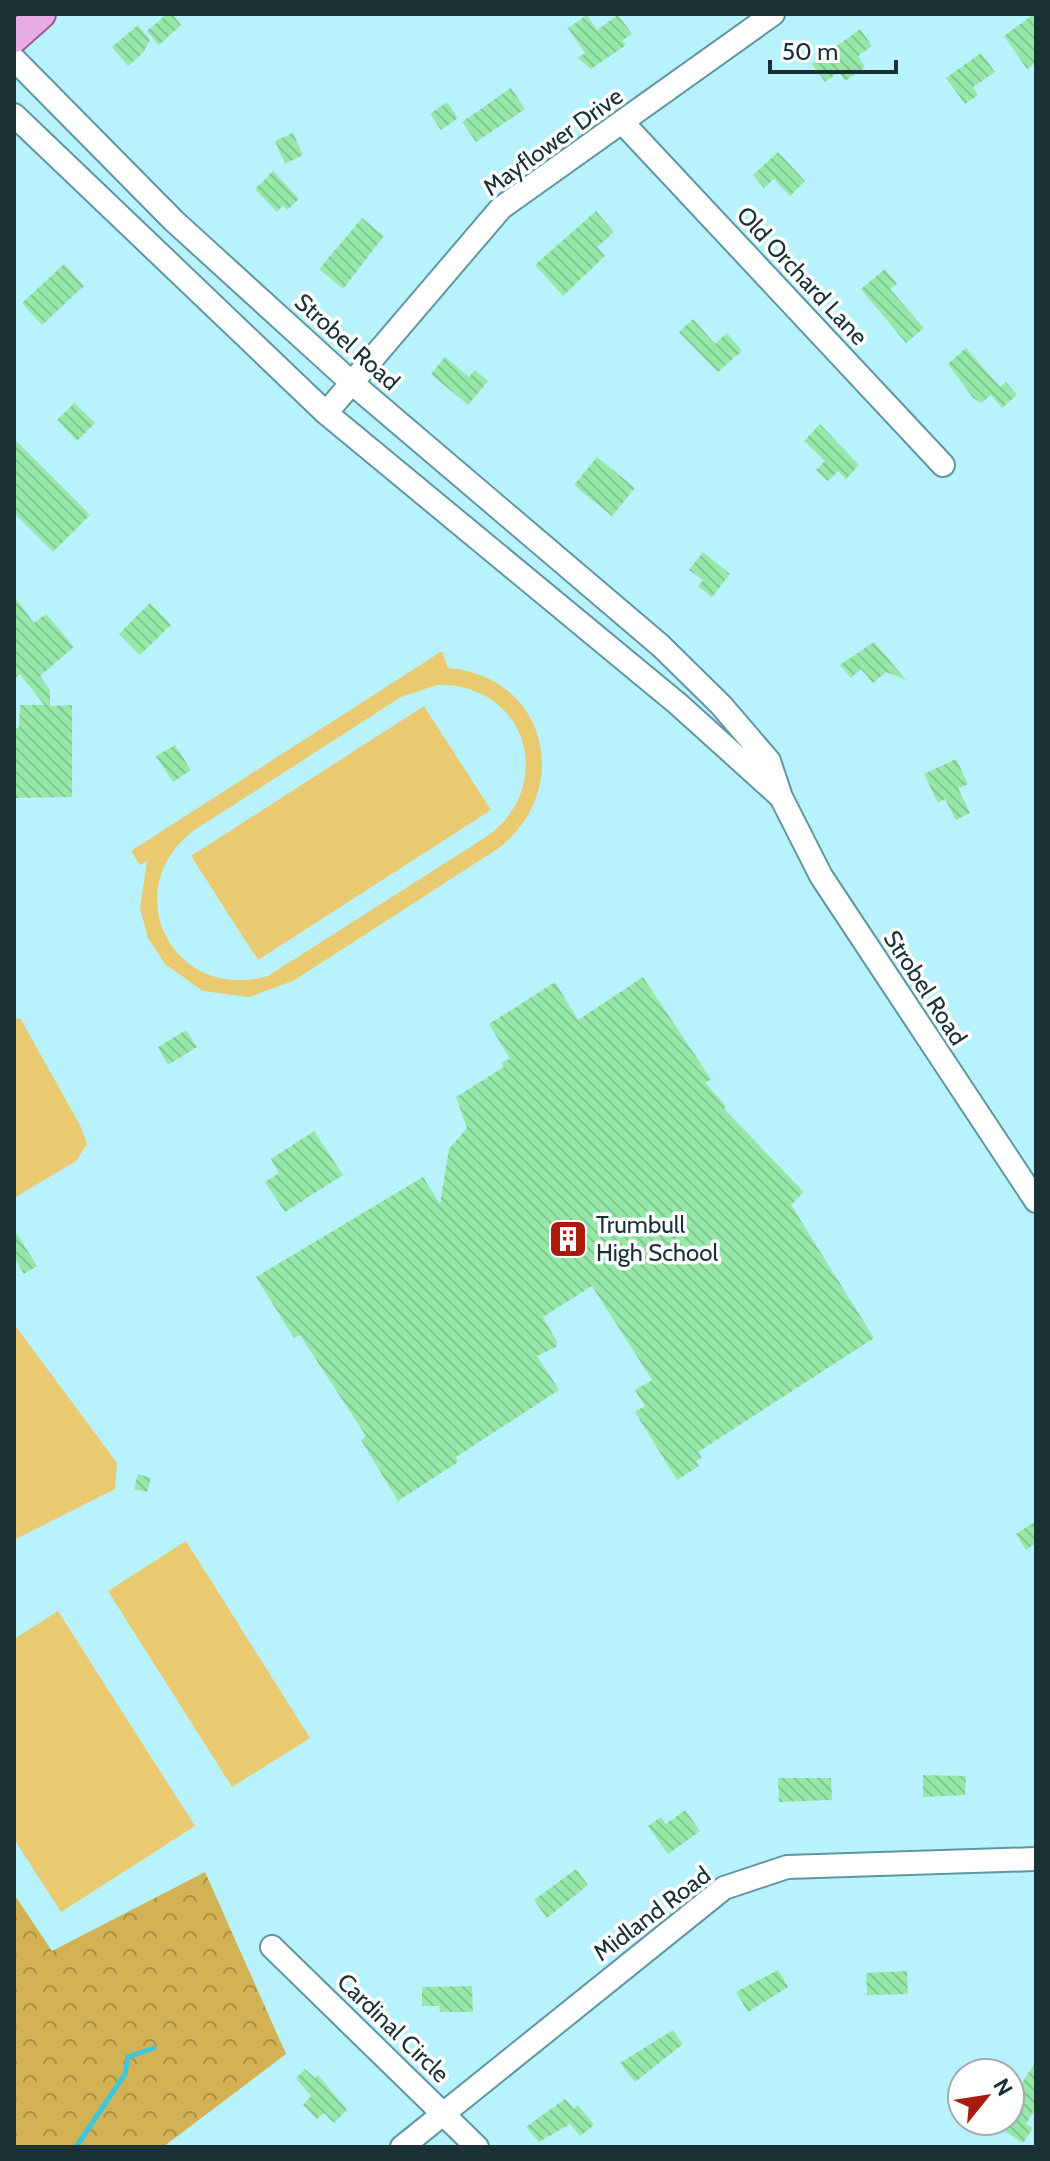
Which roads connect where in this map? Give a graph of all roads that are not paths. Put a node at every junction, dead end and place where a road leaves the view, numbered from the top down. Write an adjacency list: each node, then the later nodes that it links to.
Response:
1 (41, 14): 3 (main road)
2 (773, 14): 6 (street, Mayflower Drive)
3 (14, 38)
4 (14, 59): 7 (street, Strobel Road)
5 (14, 115): 8 (street, Strobel Road)
6 (623, 123): 7 (street, Mayflower Drive); 9 (street, Old Orchard Lane)
7 (352, 383): 8 (street, Mayflower Drive); 10 (street, Strobel Road)
8 (326, 413): 11 (street, Strobel Road)
9 (943, 465)
10 (661, 646): 11 (street); 12 (street, Strobel Road)
11 (639, 672): 12 (street, Strobel Road)
12 (781, 797): 13 (street, Strobel Road)
13 (1036, 1201)
14 (1036, 1859): 16 (street, Midland Road)
15 (272, 1947): 16 (street, Cardinal Circle)
16 (442, 2111): 17 (street, Midland Road); 18 (street, Cardinal Circle)
17 (402, 2147)
18 (477, 2147)

